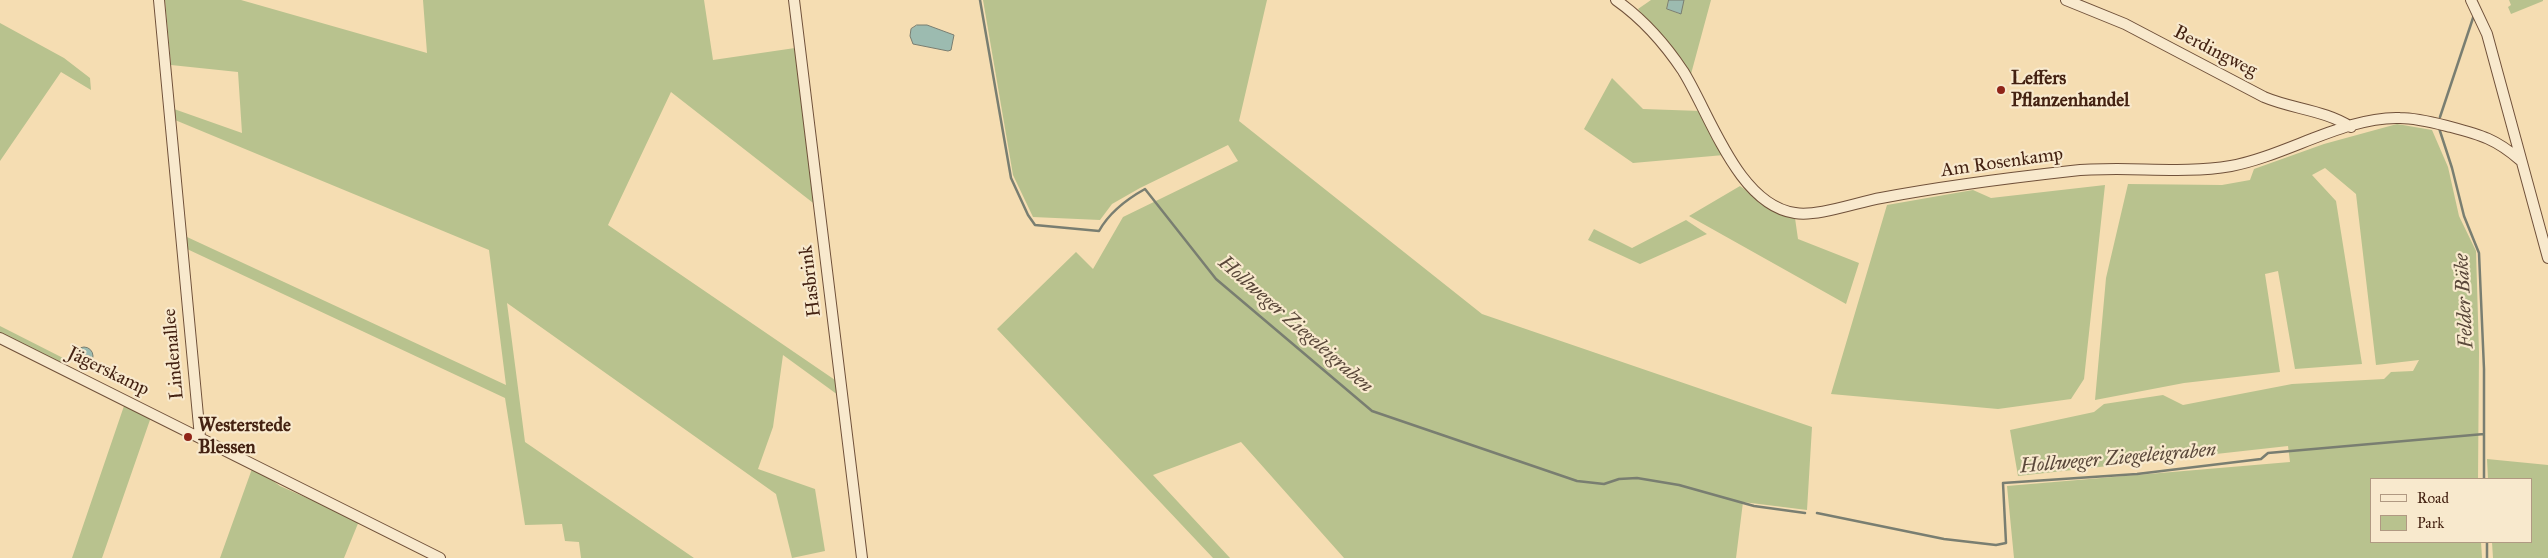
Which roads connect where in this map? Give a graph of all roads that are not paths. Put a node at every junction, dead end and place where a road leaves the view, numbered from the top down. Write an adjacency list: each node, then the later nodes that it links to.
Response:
1 (159, 0): 12 (street, Lindenallee)
2 (794, 0): 14 (street, Hasbrink)
3 (1616, 0): 7 (street, Am Rosenkamp)
4 (2066, 0): 7 (street, Berdingweg)
5 (2471, 0): 6 (street)
6 (2509, 123): 8 (street); 9 (street)
7 (2351, 127): 8 (street, Am Rosenkamp)
8 (2492, 139): 9 (street, Am Rosenkamp)
9 (2520, 160): 10 (street)
10 (2548, 258)
11 (0, 338): 12 (street, Jägerskamp)
12 (200, 437): 13 (street)
13 (440, 558)
14 (862, 558)

